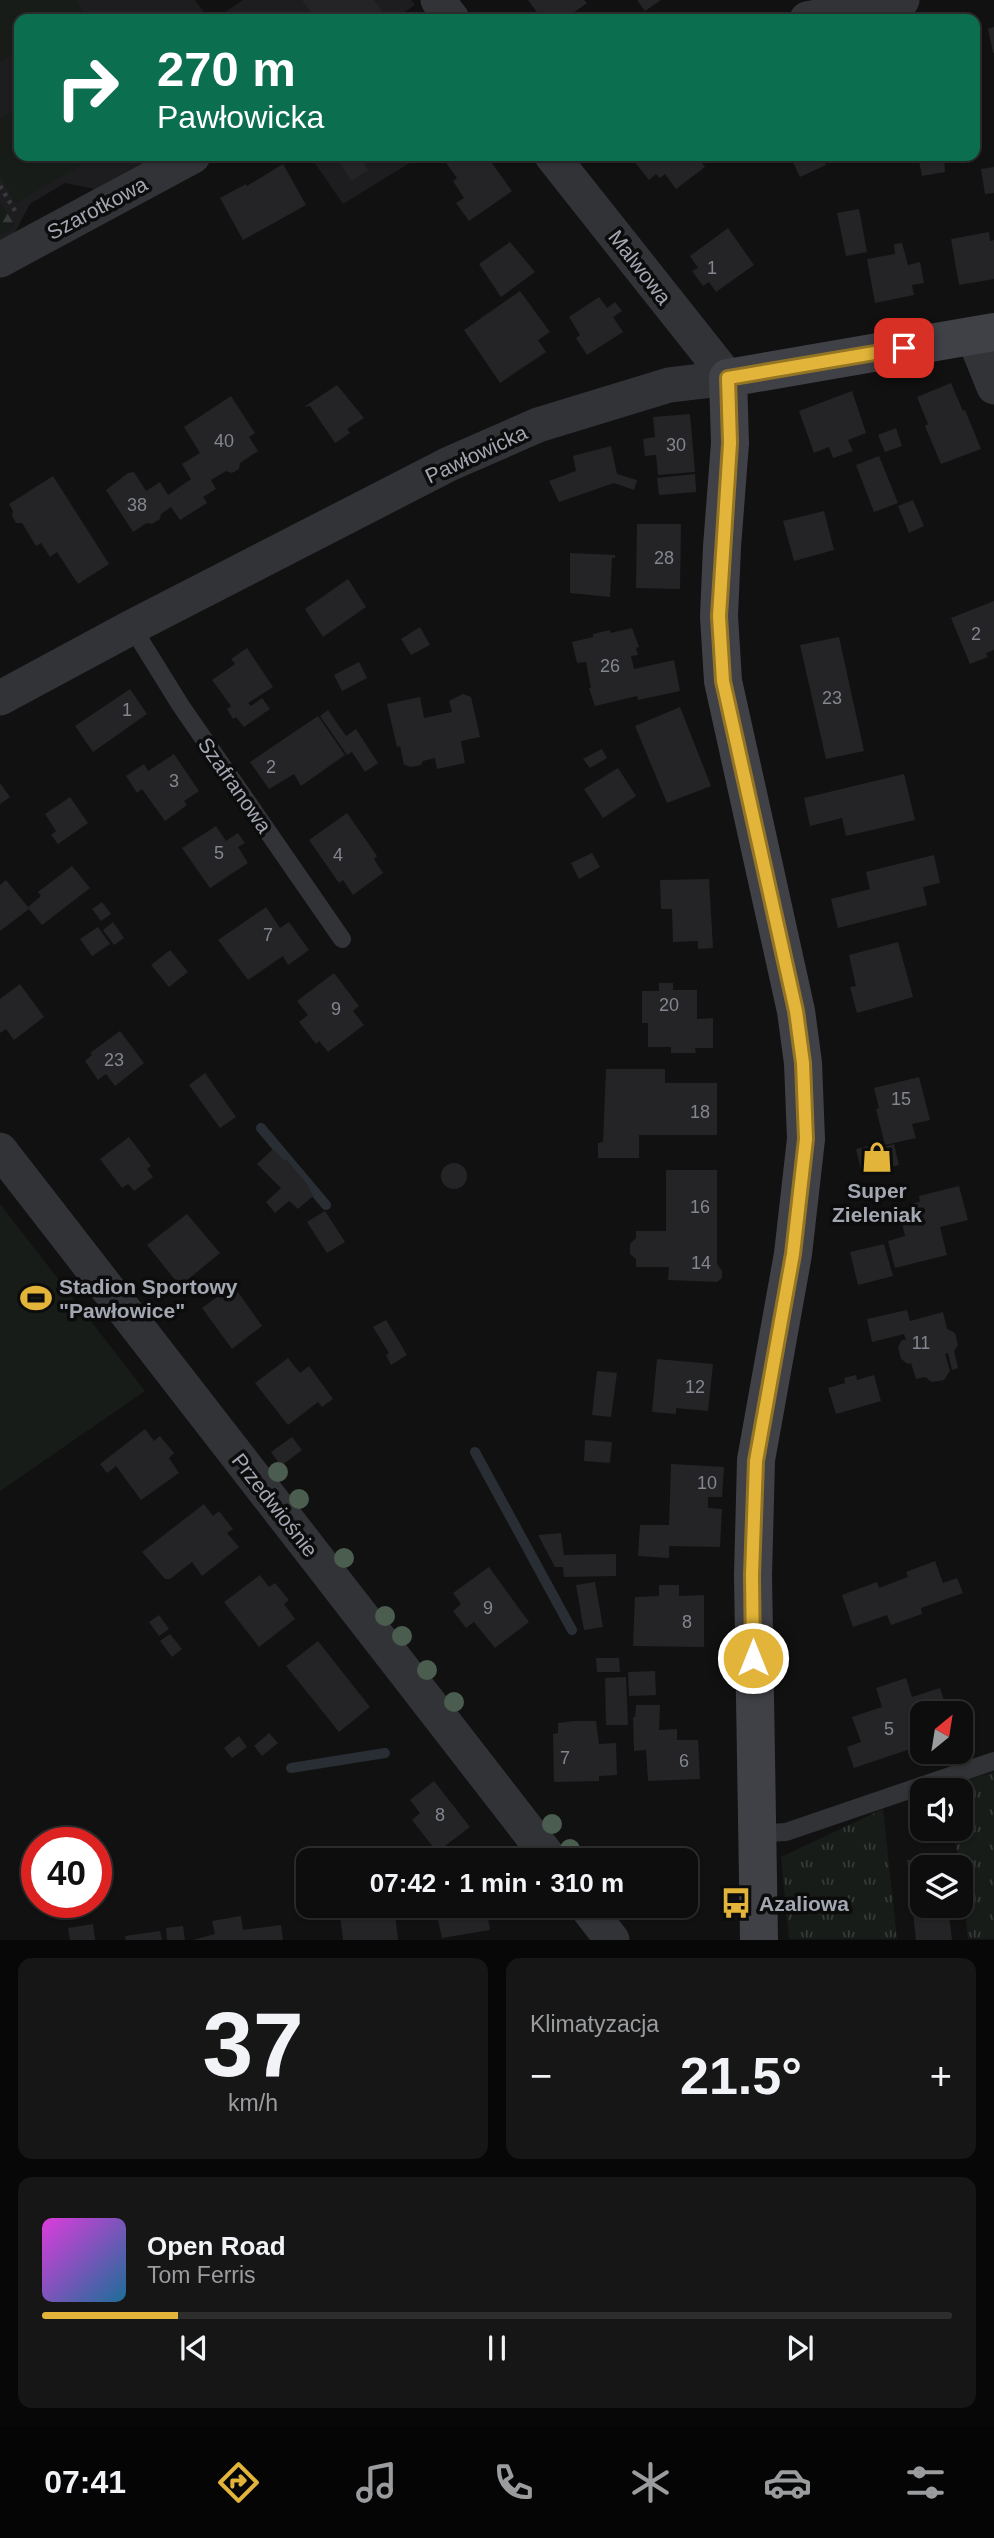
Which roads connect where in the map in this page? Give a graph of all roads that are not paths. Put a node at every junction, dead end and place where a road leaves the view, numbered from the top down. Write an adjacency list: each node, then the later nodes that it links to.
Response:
1 (902, 0): 2 (street)
2 (832, 14)
3 (184, 161): 5 (street, Szarotkowa)
4 (556, 161): 7 (street, Malwowa)
5 (0, 260)
6 (984, 334): 7 (street, Pawłowicka); 8 (street)
7 (728, 378): 9 (street, Pawłowicka); 14 (street)
8 (994, 387)
9 (132, 627): 10 (street, Pawłowicka); 11 (lane, Szafranowa)
10 (0, 698)
11 (342, 939)
12 (0, 1150): 15 (street, Przedwiośnie)
13 (994, 1761): 14 (lane)
14 (756, 1834): 16 (street)
15 (542, 1848)
16 (758, 1940)

